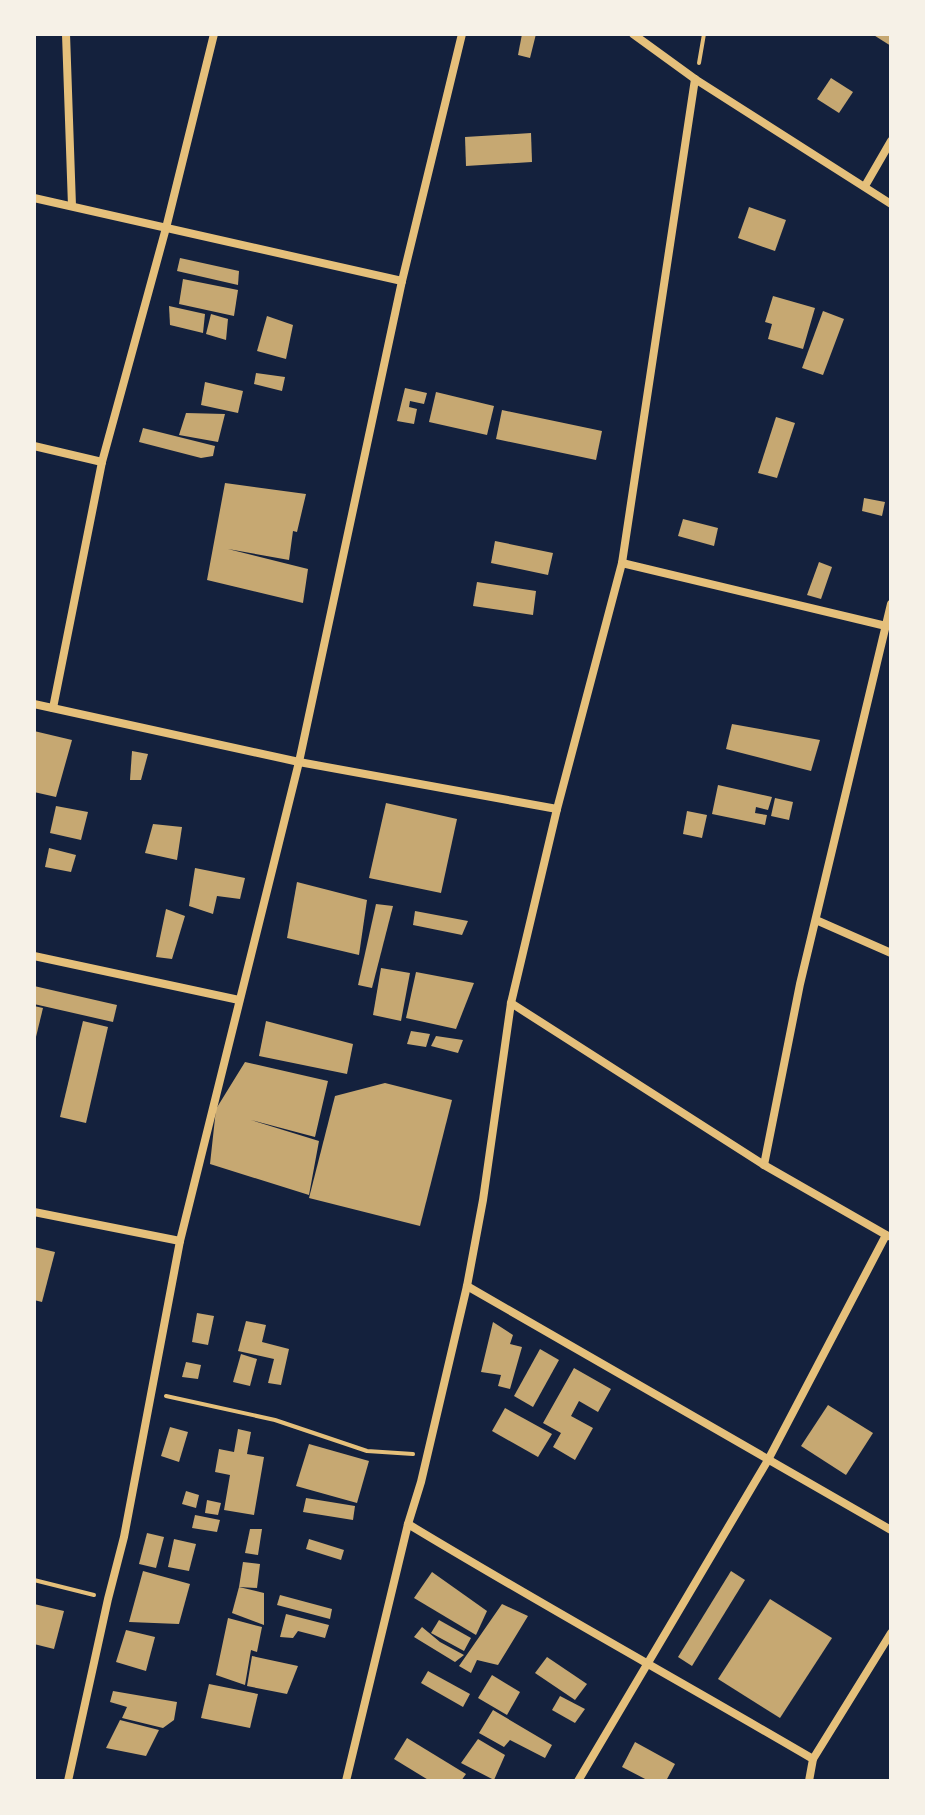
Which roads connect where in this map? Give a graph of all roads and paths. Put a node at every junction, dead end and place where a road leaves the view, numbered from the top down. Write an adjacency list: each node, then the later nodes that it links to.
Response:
1 (66, 34): 11 (street)
2 (214, 34): 12 (street)
3 (462, 34): 13 (street)
4 (633, 34): 6 (street)
5 (704, 34): 6 (path)
6 (695, 79): 8 (street); 16 (street)
7 (891, 141): 8 (street)
8 (865, 186): 10 (street)
9 (34, 198): 11 (street)
10 (891, 204)
11 (72, 206): 12 (street)
12 (166, 228): 13 (street); 15 (street)
13 (402, 281): 21 (street)
14 (34, 446): 15 (street)
15 (102, 462): 20 (street)
16 (622, 563): 18 (street); 22 (street)
17 (891, 604): 18 (street)
18 (886, 626): 23 (street)
19 (34, 704): 20 (street)
20 (53, 708): 21 (street)
21 (299, 762): 22 (street); 26 (street)
22 (557, 809): 27 (street)
23 (816, 920): 24 (street); 28 (street)
24 (891, 953)
25 (34, 956): 26 (street)
26 (239, 1000): 31 (street)
27 (511, 1003): 28 (street); 32 (street)
28 (764, 1165): 30 (street)
29 (34, 1212): 31 (street)
30 (889, 1236): 35 (street)
31 (180, 1241): 33 (street)
32 (467, 1286): 34 (street); 35 (street)
33 (152, 1393): 34 (path); 39 (street)
34 (427, 1455): 36 (street)
35 (768, 1460): 37 (street); 41 (street)
36 (408, 1524): 41 (street); 44 (street)
37 (891, 1530)
38 (34, 1580): 39 (path)
39 (108, 1599): 43 (street)
40 (891, 1633): 42 (street)
41 (648, 1663): 42 (street); 45 (street)
42 (813, 1759): 46 (street)
43 (68, 1781)
44 (346, 1781)
45 (578, 1781)
46 (809, 1781)

